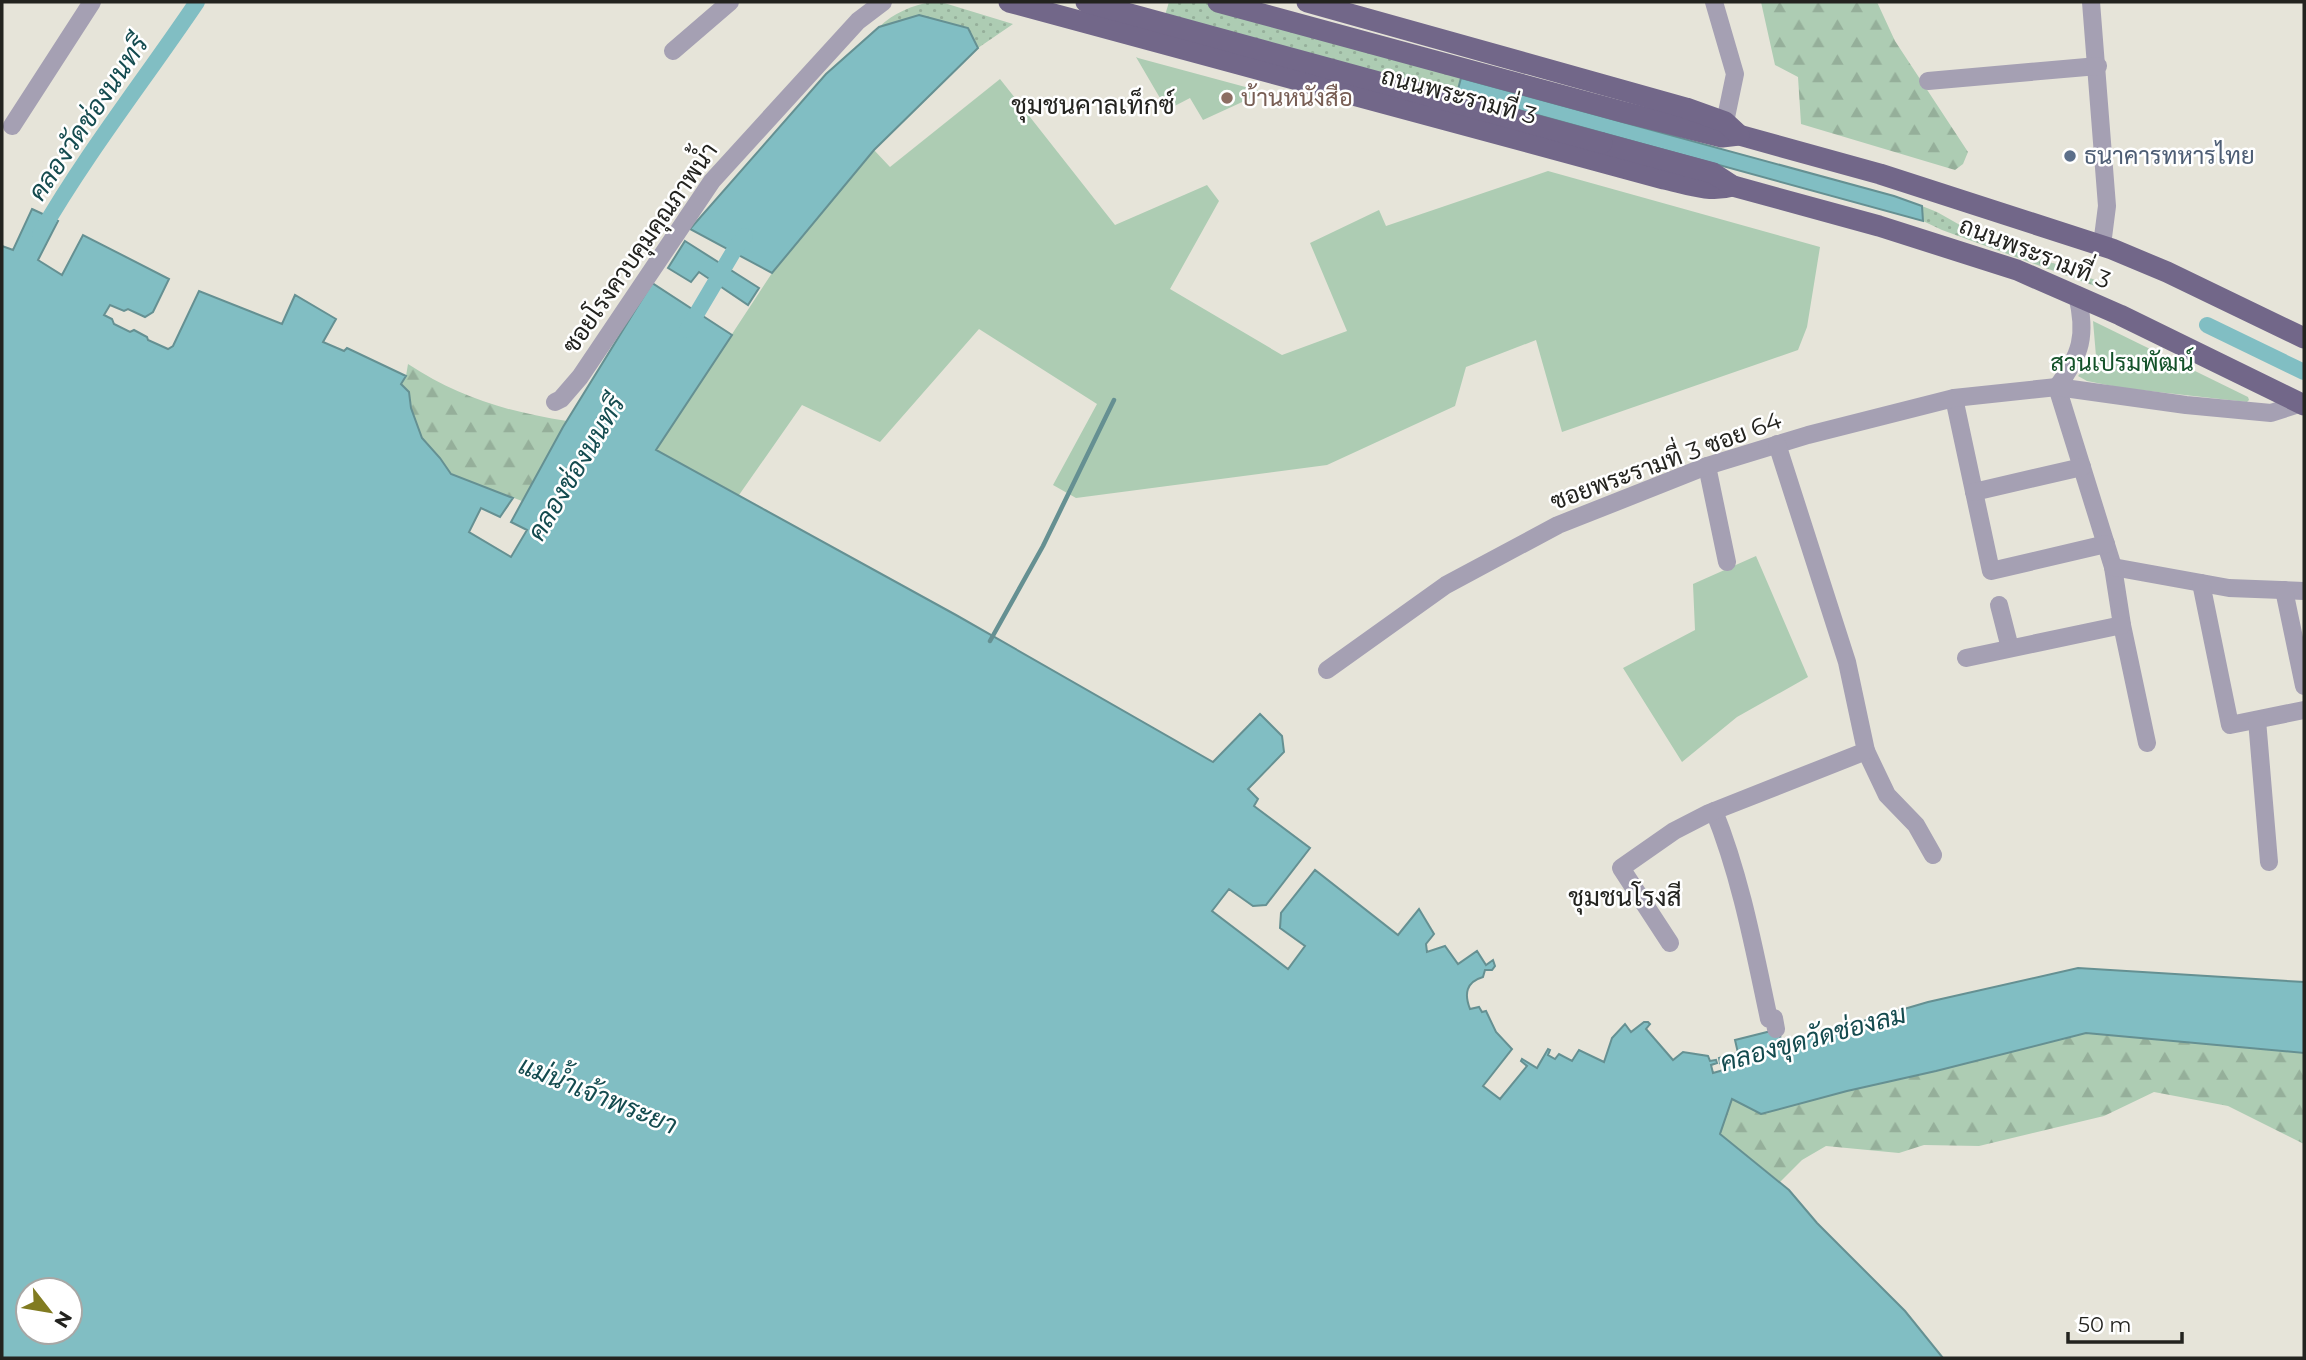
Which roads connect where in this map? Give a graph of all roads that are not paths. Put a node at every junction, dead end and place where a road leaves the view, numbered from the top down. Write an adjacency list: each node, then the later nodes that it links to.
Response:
1 (92, 2): 16 (street)
2 (730, 2): 13 (street)
3 (883, 2): 24 (street, ซอยโรงควบคุมคุณภาพน้ำ)
4 (1009, 2): 11 (main road, ถนนพระรามที่ 3)
5 (1086, 2): 18 (main road, ถนนพระรามที่ 3, bridge)
6 (1139, 2): 12 (main road)
7 (1219, 2): 17 (main road, ถนนพระรามที่ 3)
8 (1307, 2): 17 (main road, ถนนพระรามที่ 3)
9 (1714, 2): 17 (street)
10 (2091, 2): 14 (street)
11 (1063, 11): 12 (main road, ถนนพระรามที่ 3)
12 (1152, 40): 18 (main road, ถนนพระรามที่ 3)
13 (673, 51)
14 (2098, 66): 15 (street); 19 (street)
15 (1928, 81)
16 (12, 126)
17 (1732, 128): 19 (main road, ถนนพระรามที่ 3)
18 (1733, 186): 20 (main road, ถนนพระรามที่ 3)
19 (2102, 245): 21 (main road, ถนนพระรามที่ 3)
20 (2077, 295): 22 (street); 25 (main road, ถนนพระรามที่ 3)
21 (2304, 338)
22 (2057, 387): 23 (street, ซอยพระรามที่ 3 ซอย 64); 25 (street, ซอยพระรามที่ 3 ซอย 64); 28 (street)
23 (1954, 398): 26 (street, ซอยพระรามที่ 3 ซอย 64); 29 (street)
24 (555, 402)
25 (2303, 404)
26 (1777, 444): 27 (street, ซอยพระรามที่ 3 ซอย 64); 45 (street)
27 (1706, 466): 31 (street); 40 (street, ซอยพระรามที่ 3 ซอย 64)
28 (2082, 467): 29 (street); 30 (street)
29 (1974, 492): 30 (street)
30 (2106, 544): 32 (street)
31 (1727, 562)
32 (2113, 567): 33 (street); 37 (street)
33 (2201, 583): 34 (street); 43 (street)
34 (2284, 590): 35 (street); 41 (street)
35 (2304, 591)
36 (1998, 605): 38 (street)
37 (2122, 625): 38 (street); 44 (street)
38 (2010, 648): 39 (street)
39 (1966, 658)
40 (1327, 670)
41 (2304, 686)
42 (2304, 710): 43 (street)
43 (2257, 720): 48 (street)
44 (2147, 743)
45 (1866, 751): 46 (street); 47 (street)
46 (1714, 811): 49 (street); 50 (street)
47 (1933, 855)
48 (2269, 862)
49 (1670, 943)
50 (1776, 1029)

